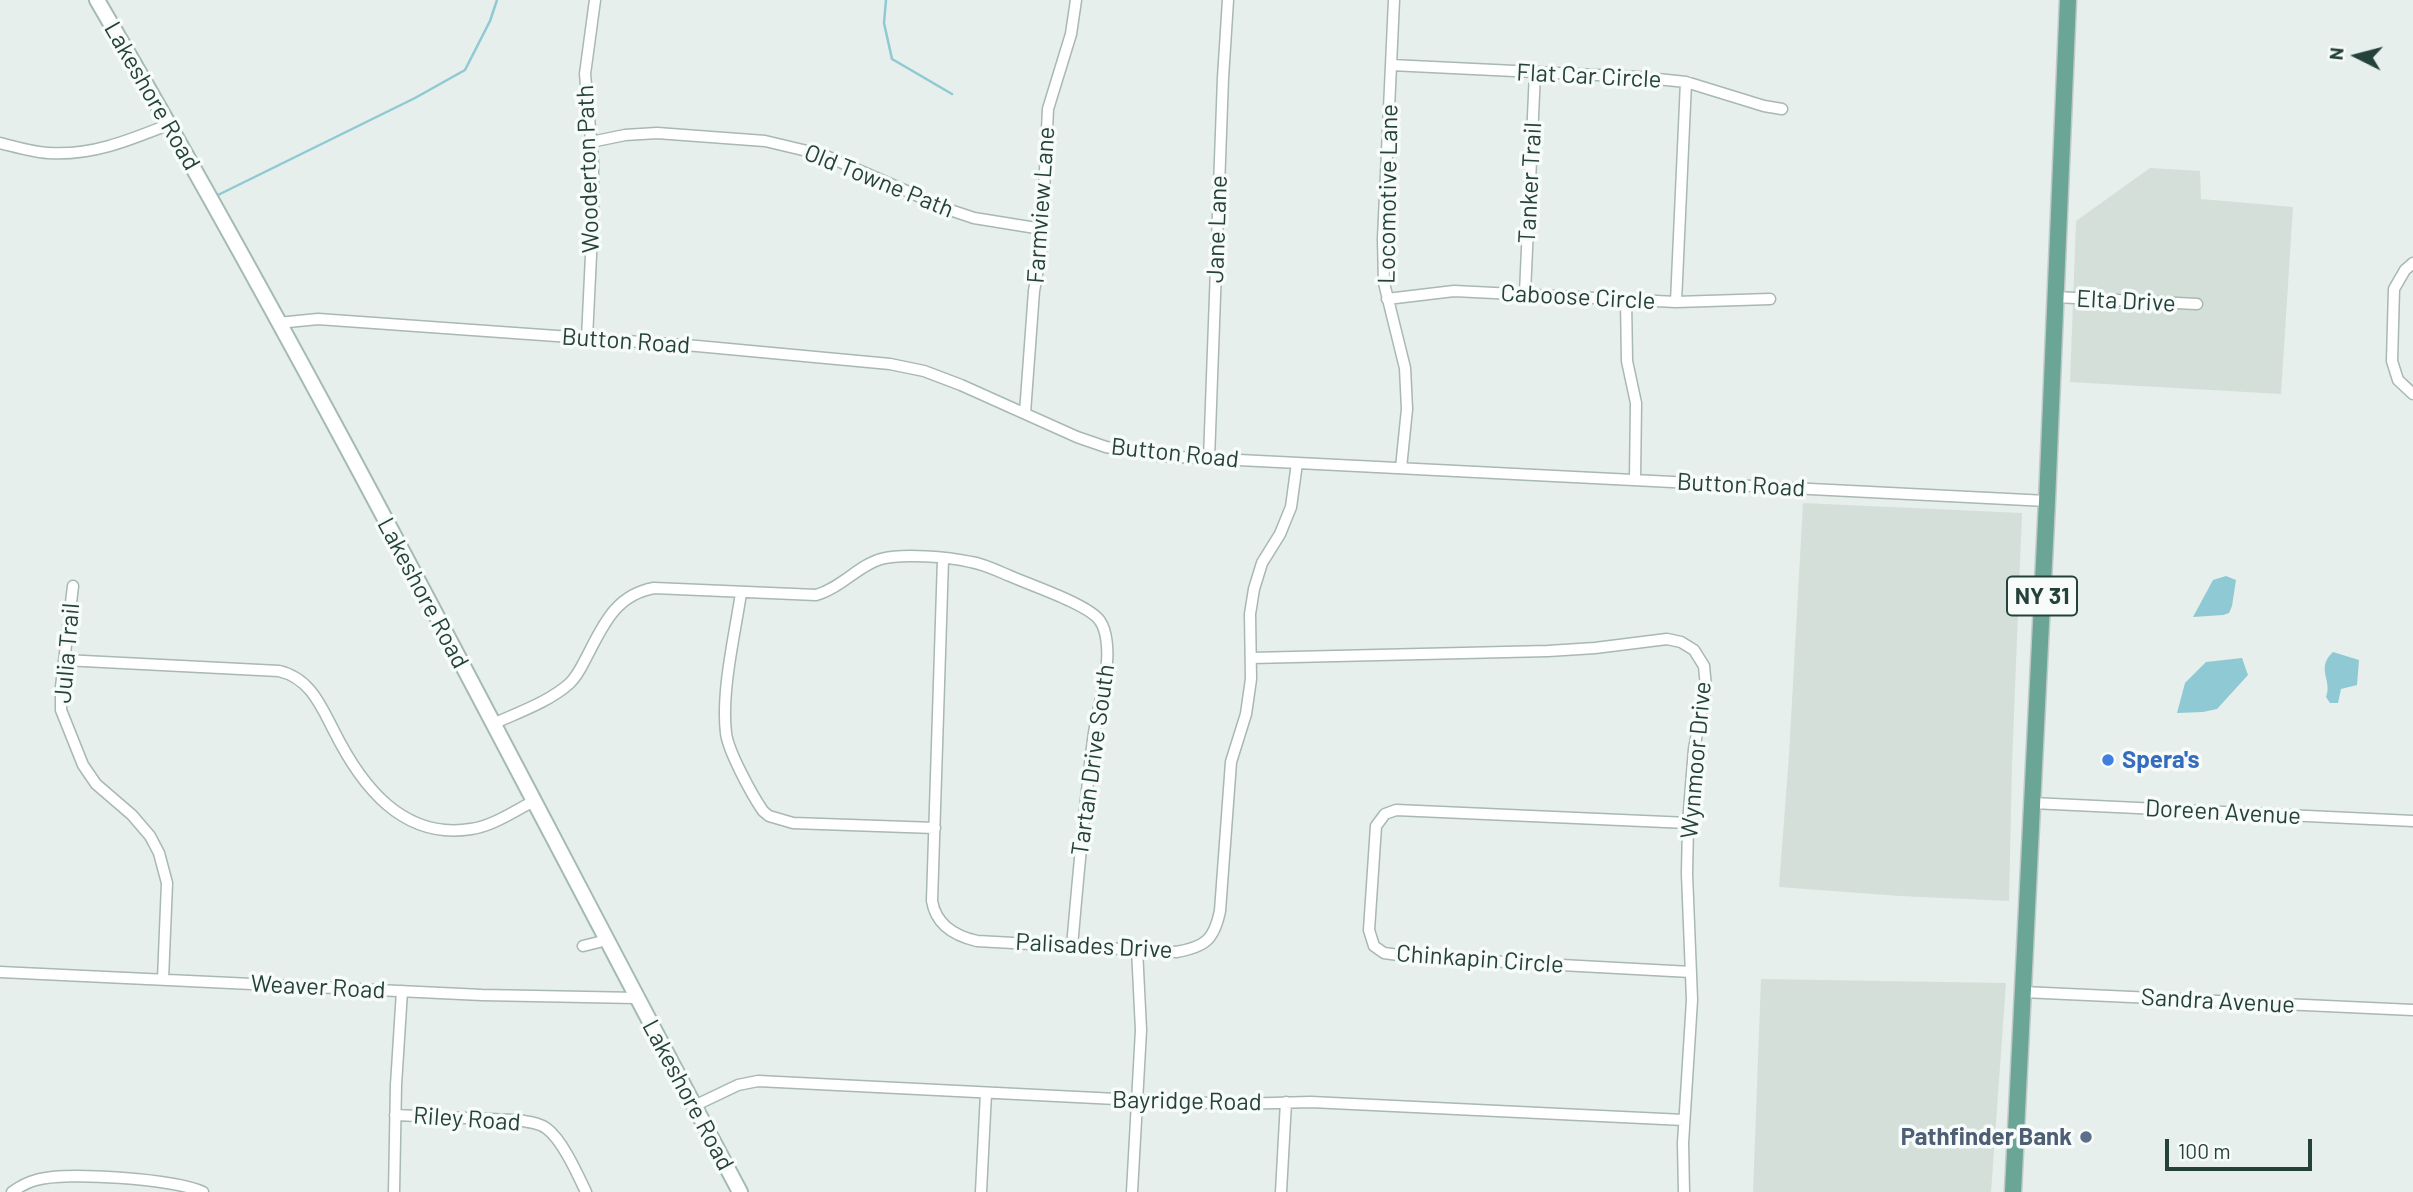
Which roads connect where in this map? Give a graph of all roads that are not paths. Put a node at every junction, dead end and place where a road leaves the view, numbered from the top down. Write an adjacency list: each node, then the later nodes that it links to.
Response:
1 (97, 0): 11 (street, Lakeshore Road)
2 (595, 0): 12 (street, Wooderton Path)
3 (1076, 0): 14 (street, Farmview Lane)
4 (1228, 0): 27 (street, Jane Lane)
5 (1394, 0): 7 (street, Locomotive Lane)
6 (2068, 0): 17 (main road, NY 31)
7 (1391, 65): 8 (street, Flat Car Circle); 18 (street, Locomotive Lane)
8 (1535, 72): 9 (street, Flat Car Circle); 16 (street, Tanker Trail)
9 (1685, 82): 10 (street, Flat Car Circle); 21 (street)
10 (1782, 109)
11 (170, 124): 13 (street); 23 (street, Lakeshore Road)
12 (591, 142): 14 (street, Old Towne Path); 24 (street, Wooderton Path)
13 (0, 143)
14 (1042, 229): 26 (street, Farmview Lane)
15 (2413, 263): 25 (street)
16 (1525, 293): 18 (street, Caboose Circle); 20 (street, Caboose Circle)
17 (2055, 297): 22 (street, Elta Drive); 31 (main road, NY 31)
18 (1387, 299): 29 (street, Locomotive Lane)
19 (1770, 299): 21 (street, Caboose Circle)
20 (1626, 300): 21 (street, Caboose Circle); 30 (street)
21 (1676, 302)
22 (2197, 304)
23 (278, 323): 24 (street, Button Road); 37 (street, Lakeshore Road)
24 (587, 338): 26 (street, Button Road)
25 (2413, 394)
26 (1025, 413): 27 (street, Button Road)
27 (1209, 459): 28 (street, Button Road)
28 (1297, 463): 29 (street, Button Road); 35 (street, Palisades Drive)
29 (1401, 468): 30 (street, Button Road)
30 (1635, 479): 31 (street, Button Road)
31 (2047, 501): 39 (main road, NY 31)
32 (943, 559): 34 (street); 42 (street, Palisades Drive); 45 (street, Tartan Drive South)
33 (73, 586): 36 (street, Julia Trail)
34 (741, 593): 37 (street); 42 (street)
35 (1251, 658): 41 (street, Wynmoor Drive); 46 (street, Palisades Drive)
36 (64, 660): 38 (street); 49 (street, Julia Trail)
37 (493, 724): 38 (street, Lakeshore Road)
38 (534, 801): 43 (street, Lakeshore Road)
39 (2032, 803): 40 (street, Doreen Avenue); 51 (main road, NY 31)
40 (2413, 821)
41 (1688, 823): 48 (street, Wynmoor Drive); 48 (street, Chinkapin Circle)
42 (935, 828): 45 (street, Palisades Drive)
43 (607, 940): 44 (street); 52 (street, Lakeshore Road)
44 (583, 946)
45 (1072, 947): 46 (street, Palisades Drive)
46 (1137, 949): 55 (street)
47 (0, 972): 49 (street, Weaver Road)
48 (1691, 972): 59 (street, Wynmoor Drive)
49 (163, 979): 50 (street, Weaver Road)
50 (402, 991): 52 (street, Weaver Road); 58 (street)
51 (2023, 992): 53 (street, Sandra Avenue); 69 (main road, NY 31)
52 (637, 998): 57 (street, Lakeshore Road)
53 (2413, 1010)
54 (986, 1093): 55 (street, Bayridge Road); 57 (street, Bayridge Road); 65 (street)
55 (1136, 1100): 56 (street, Bayridge Road); 66 (street)
56 (1286, 1102): 59 (street, Bayridge Road); 67 (street)
57 (694, 1106): 64 (street, Lakeshore Road)
58 (395, 1115): 62 (street); 63 (street, Riley Road)
59 (1684, 1120): 68 (street, Wynmoor Drive)
60 (12, 1192): 61 (street)
61 (203, 1192)
62 (394, 1192)
63 (586, 1192)
64 (740, 1192)
65 (981, 1192)
66 (1132, 1192)
67 (1281, 1192)
68 (1684, 1192)
69 (2013, 1192)

